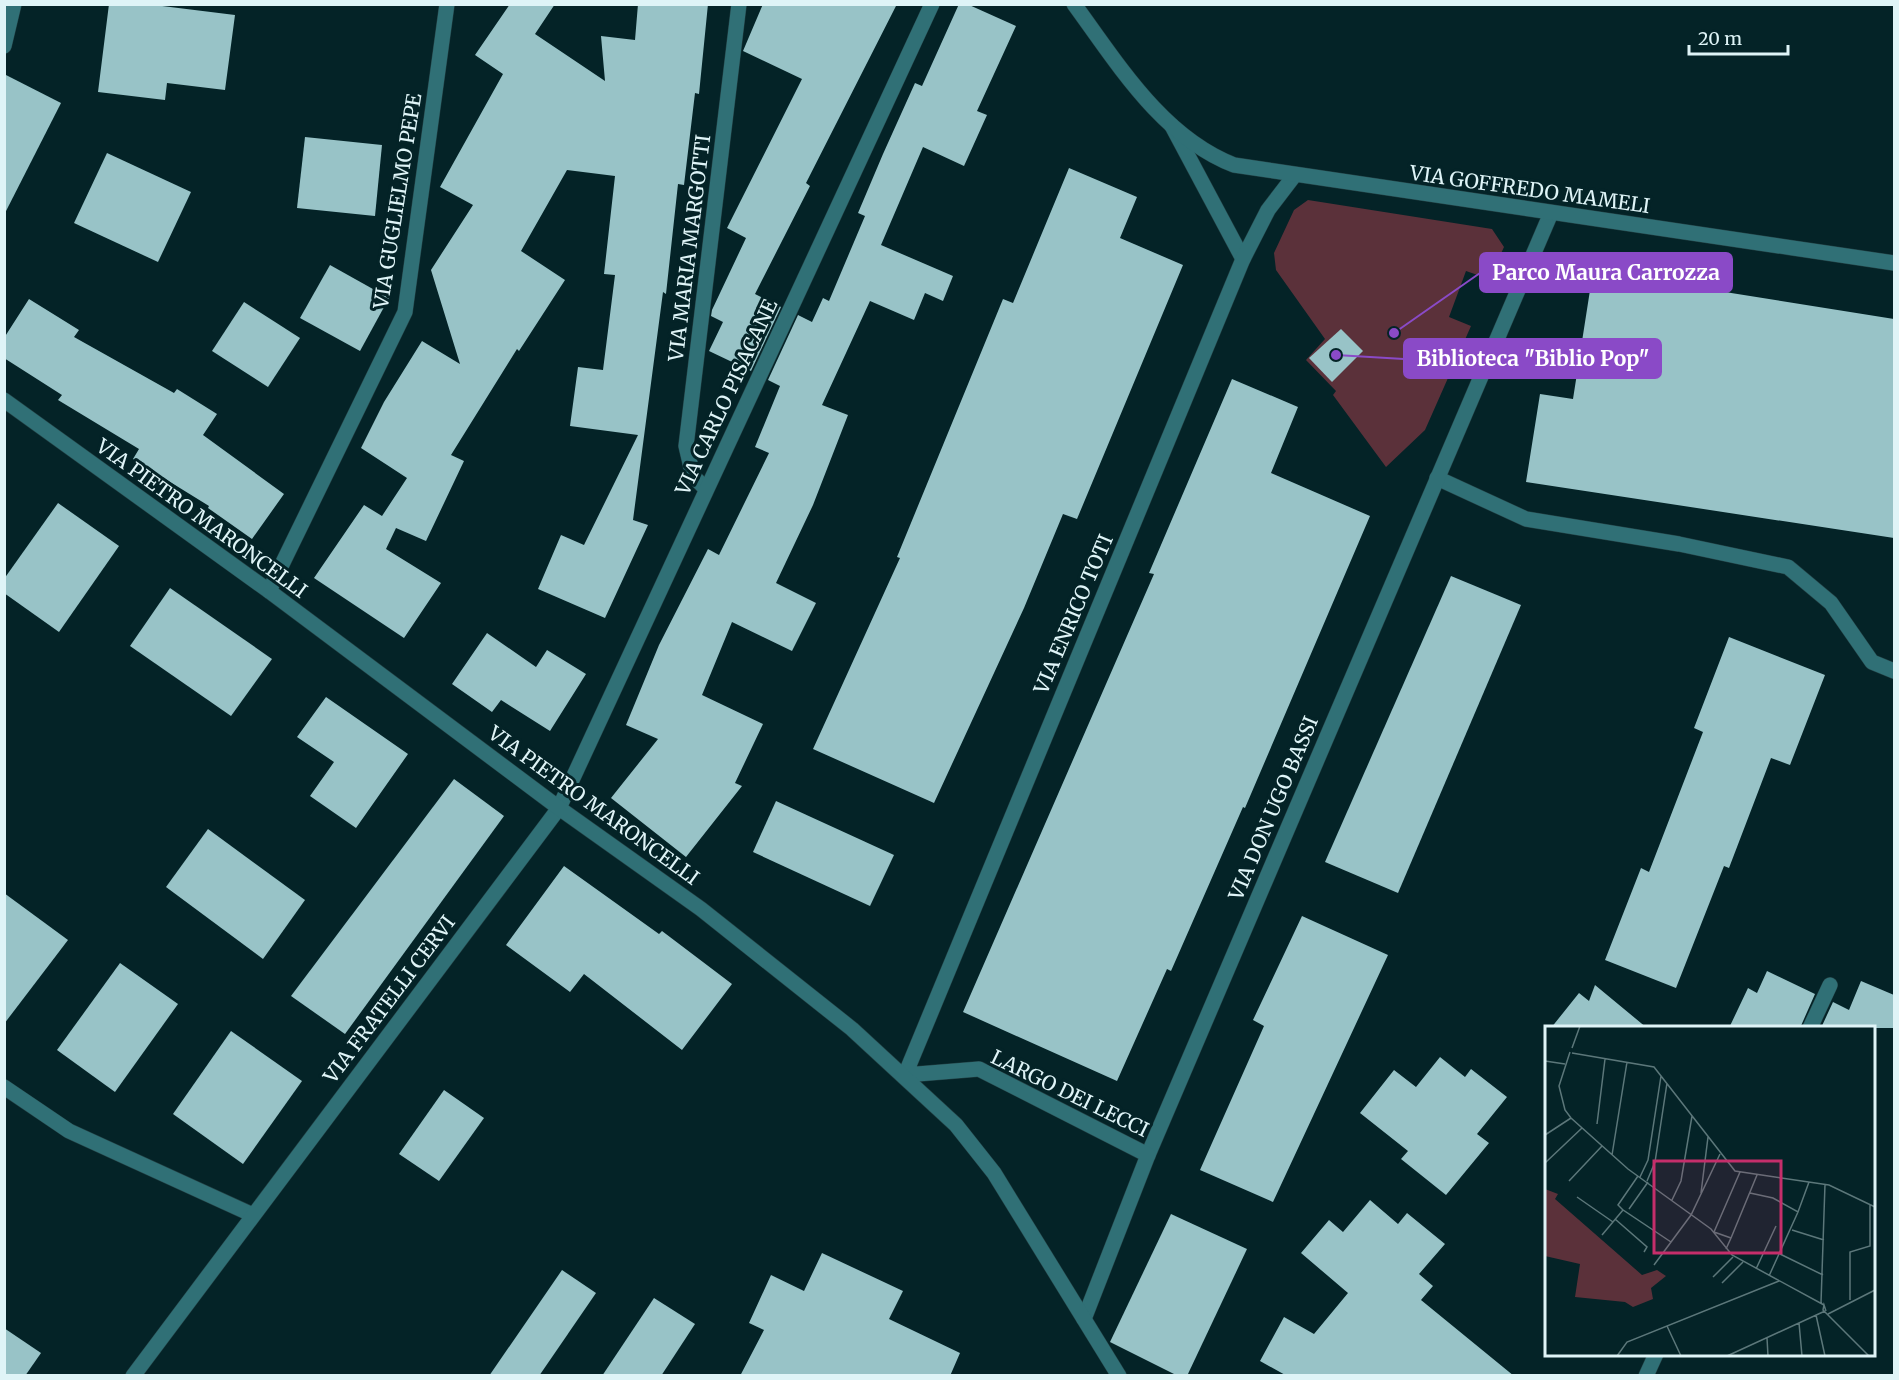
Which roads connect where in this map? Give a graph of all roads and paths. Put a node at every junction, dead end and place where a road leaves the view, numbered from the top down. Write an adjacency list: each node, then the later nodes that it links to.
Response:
1 (14, 4): 6 (street)
2 (447, 4): 15 (street, VIA GUGLIELMO PEPE)
3 (739, 4): 14 (street, VIA MARIA MARGOTTI)
4 (932, 4): 14 (street, VIA CARLO PISACANE)
5 (1074, 4): 7 (street, VIA GOFFREDO MAMELI)
6 (4, 45)
7 (1172, 126): 8 (street, VIA GOFFREDO MAMELI); 10 (street, VIA GOFFREDO MAMELI)
8 (1294, 176): 9 (street, VIA GOFFREDO MAMELI); 10 (street, VIA ENRICO TOTI)
9 (1551, 213): 11 (street, VIA GOFFREDO MAMELI); 13 (street, VIA DON UGO BASSI)
10 (1243, 259): 20 (street, VIA ENRICO TOTI)
11 (1894, 262)
12 (4, 400): 15 (street, VIA PIETRO MARONCELLI)
13 (1437, 478): 16 (street); 22 (street, VIA DON UGO BASSI)
14 (706, 489): 17 (street, VIA CARLO PISACANE)
15 (269, 591): 17 (street, VIA PIETRO MARONCELLI)
16 (1894, 671)
17 (559, 808): 20 (street, VIA PIETRO MARONCELLI); 23 (street, VIA FRATELLI CERVI)
18 (1830, 985): 19 (street)
19 (1811, 1026)
20 (905, 1075): 22 (street, LARGO DEI LECCI); 24 (street, VIA PIETRO MARONCELLI)
21 (4, 1087): 23 (street)
22 (1148, 1155): 24 (street, LARGO DEI LECCI)
23 (252, 1215): 26 (street, VIA FRATELLI CERVI)
24 (1084, 1319): 27 (street, VIA PIETRO MARONCELLI)
25 (1655, 1356): 28 (street)
26 (133, 1376)
27 (1119, 1376)
28 (1646, 1376)

